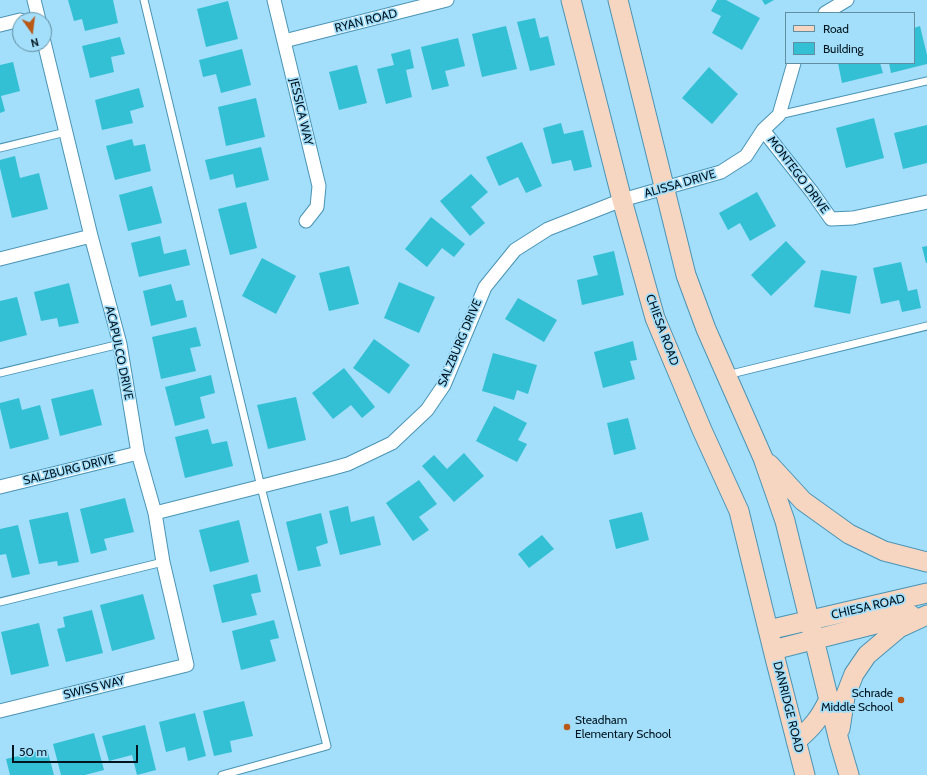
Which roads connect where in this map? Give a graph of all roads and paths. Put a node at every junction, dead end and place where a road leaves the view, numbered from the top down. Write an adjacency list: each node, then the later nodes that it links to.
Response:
1 (34, 0): 8 (street)
2 (144, 0): 32 (lane)
3 (274, 0): 12 (street, JESSICA WAY)
4 (447, 0): 12 (street, RYAN ROAD)
5 (571, 0): 21 (main road, CHIESA ROAD)
6 (618, 0): 20 (main road)
7 (847, 0): 9 (street)
8 (37, 12)
9 (827, 12)
10 (12, 22): 11 (street)
11 (0, 25)
12 (284, 41): 23 (street, JESSICA WAY)
13 (46, 52): 18 (street, ACAPULCO DRIVE)
14 (794, 64): 16 (street)
15 (927, 81): 16 (lane)
16 (779, 115): 17 (street, ALISSA DRIVE)
17 (763, 130): 20 (street, ALISSA DRIVE); 22 (street, MONTEGO DRIVE)
18 (66, 132): 19 (lane); 24 (street, ACAPULCO DRIVE)
19 (0, 148)
20 (665, 188): 21 (street, ALISSA DRIVE); 29 (main road)
21 (622, 200): 32 (street, SALZBURG DRIVE); 42 (main road, CHIESA ROAD)
22 (927, 202)
23 (306, 221)
24 (91, 236): 25 (street); 27 (street, ACAPULCO DRIVE)
25 (0, 259)
26 (927, 326): 29 (lane)
27 (120, 344): 28 (lane); 30 (street, ACAPULCO DRIVE)
28 (0, 373)
29 (726, 375): 31 (main road)
30 (138, 453): 33 (street, SALZBURG DRIVE); 34 (street, ACAPULCO DRIVE)
31 (763, 458): 36 (main road); 41 (main road)
32 (262, 486): 34 (street, SALZBURG DRIVE); 49 (lane)
33 (0, 487)
34 (155, 513): 35 (street, ACAPULCO DRIVE)
35 (163, 562): 38 (lane); 44 (street, ACAPULCO DRIVE)
36 (927, 562)
37 (927, 593): 41 (main road, CHIESA ROAD)
38 (0, 602)
39 (927, 610): 43 (main road, CHIESA ROAD)
40 (927, 615): 47 (main road)
41 (809, 620): 42 (main road, CHIESA ROAD); 43 (main road)
42 (770, 640): 43 (main road, CHIESA ROAD); 48 (main road, DANRIDGE ROAD)
43 (814, 640): 45 (main road)
44 (188, 665): 46 (street, SWISS WAY)
45 (829, 699): 47 (main road); 48 (main road)
46 (0, 711)
47 (839, 740): 51 (main road)
48 (796, 741): 50 (main road, DANRIDGE ROAD)
49 (222, 775)
50 (805, 775)
51 (849, 775)

